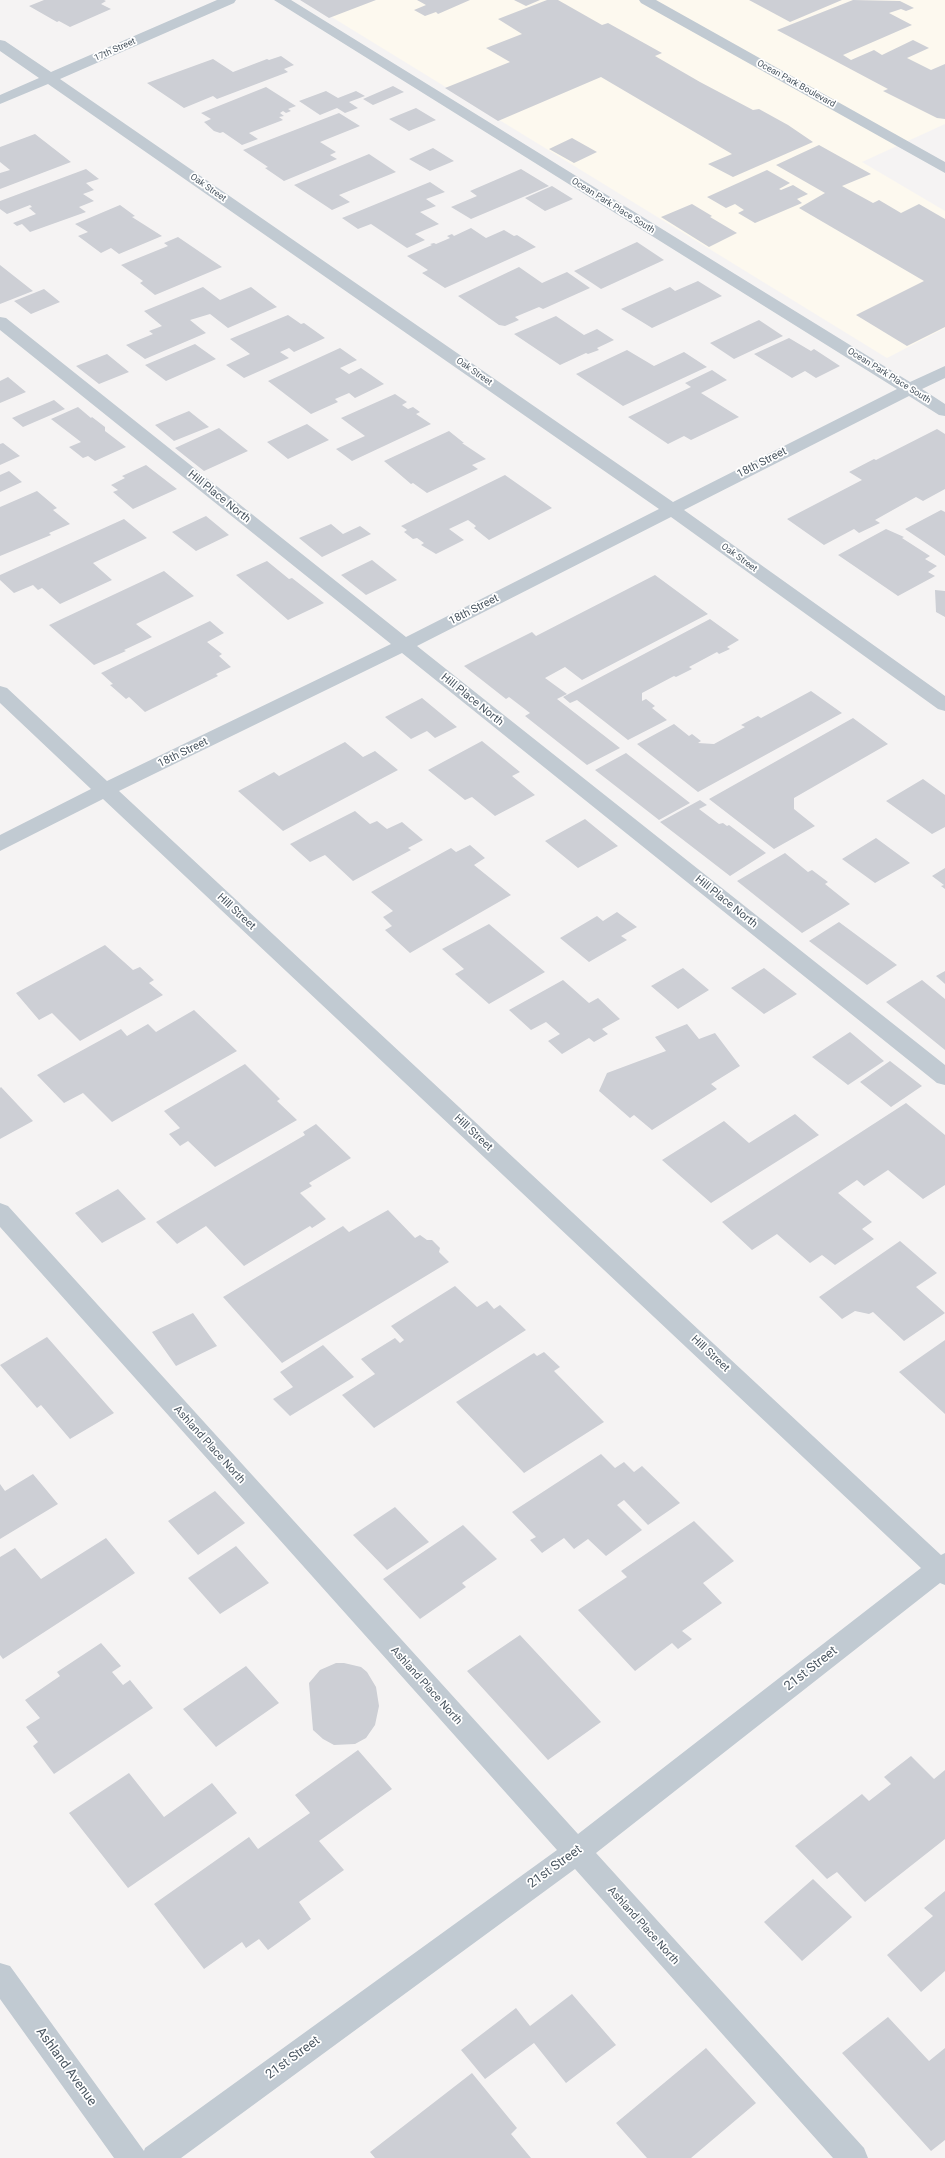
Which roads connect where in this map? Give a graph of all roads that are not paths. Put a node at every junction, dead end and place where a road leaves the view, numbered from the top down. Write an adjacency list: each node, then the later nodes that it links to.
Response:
1 (229, 0): 5 (street, 17th Street)
2 (281, 0): 10 (street, Ocean Park Place South)
3 (646, 0): 7 (street, Ocean Park Boulevard)
4 (0, 44): 5 (street, Oak Street)
5 (49, 79): 6 (street, 17th Street); 12 (street, Oak Street)
6 (0, 100)
7 (941, 161)
8 (0, 322): 13 (street, Hill Place North)
9 (945, 371): 10 (street, 18th Street)
10 (909, 389): 11 (street, Ocean Park Place South); 12 (street, 18th Street)
11 (945, 412)
12 (671, 509): 13 (street, 18th Street); 15 (street, Oak Street)
13 (404, 646): 16 (street, 18th Street); 18 (street, Hill Place North)
14 (0, 692): 16 (street, Hill Street)
15 (945, 705)
16 (105, 790): 17 (street, 18th Street); 20 (street, Hill Street)
17 (0, 844)
18 (945, 1076)
19 (0, 1212): 21 (street, Ashland Place North)
20 (943, 1569): 21 (street, 21st Street)
21 (576, 1852): 24 (street, 21st Street); 25 (street, Ashland Place North)
22 (0, 1976): 23 (street, Ashland Avenue)
23 (132, 2158)
24 (156, 2158)
25 (853, 2158)

